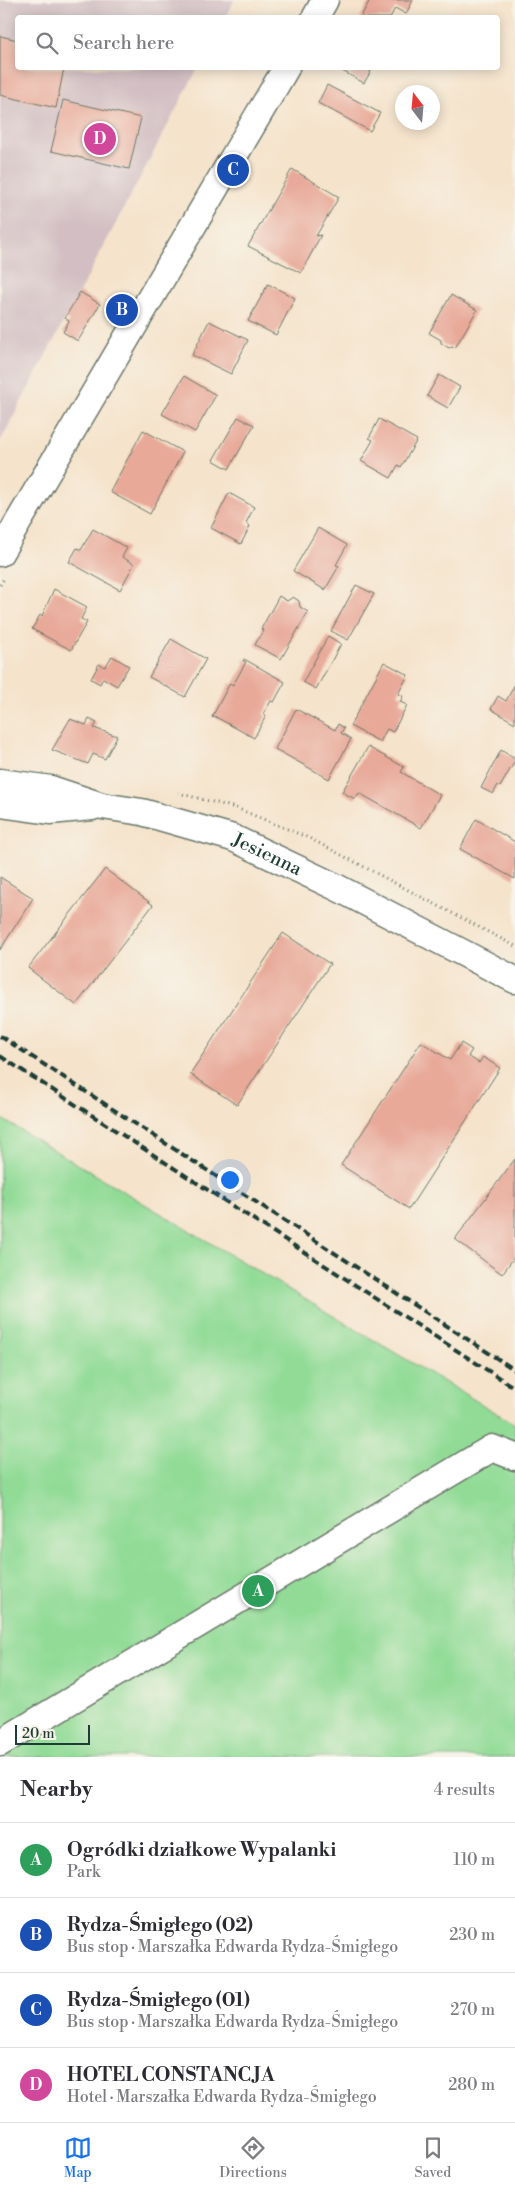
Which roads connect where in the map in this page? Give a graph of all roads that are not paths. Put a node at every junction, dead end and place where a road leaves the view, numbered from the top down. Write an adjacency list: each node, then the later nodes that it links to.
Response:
1 (325, 0): 2 (street)
2 (317, 15)
3 (285, 70): 4 (street)
4 (0, 553)
5 (0, 782): 7 (street, Jesienna)
6 (0, 804): 7 (street)
7 (102, 806): 8 (street, Jesienna)
8 (515, 980)
9 (515, 1457): 10 (street)
10 (0, 1743)

